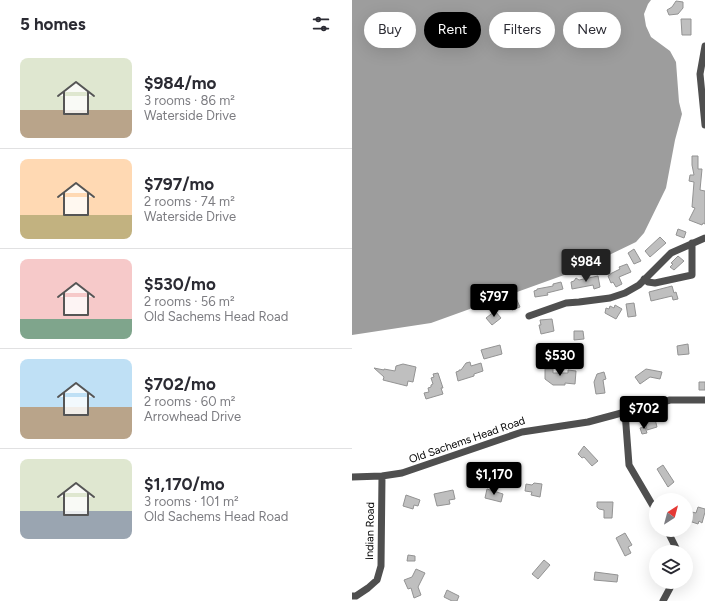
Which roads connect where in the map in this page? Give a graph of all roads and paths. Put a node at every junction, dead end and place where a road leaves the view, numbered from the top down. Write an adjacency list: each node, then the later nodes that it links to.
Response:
1 (705, 46): 2 (street)
2 (705, 125)
3 (705, 238): 4 (street)
4 (692, 243): 5 (street); 5 (street)
5 (644, 279): 6 (street)
6 (529, 316)
7 (705, 400): 8 (street, Old Sachems Head Road)
8 (625, 412): 10 (street, Old Sachems Head Road); 11 (street)
9 (352, 476): 10 (street, Old Sachems Head Road)
10 (382, 476): 13 (street, Indian Road)
11 (649, 499)
12 (669, 589): 14 (street)
13 (352, 596)
14 (663, 601)

